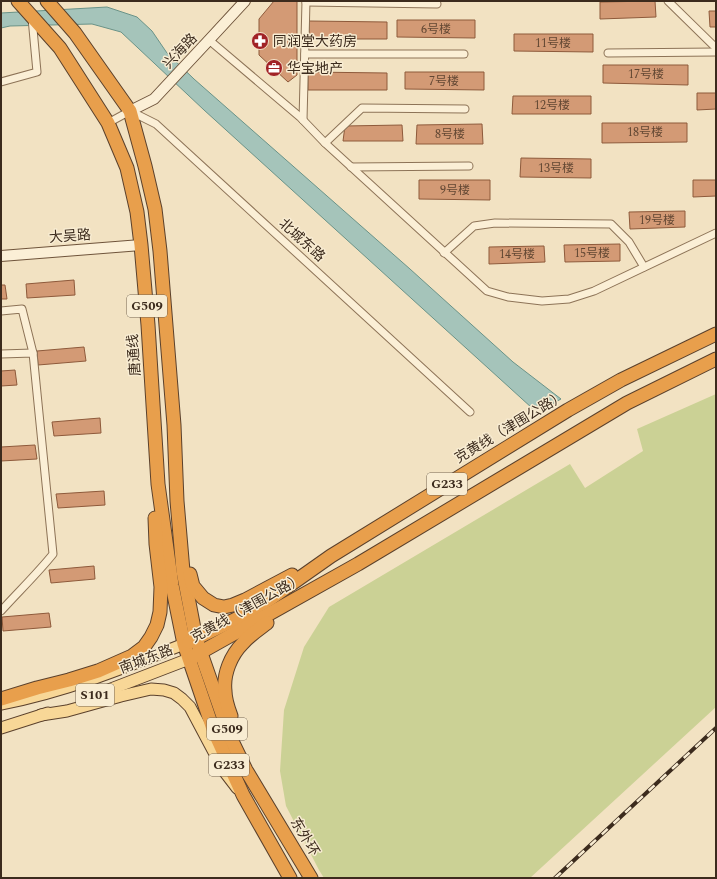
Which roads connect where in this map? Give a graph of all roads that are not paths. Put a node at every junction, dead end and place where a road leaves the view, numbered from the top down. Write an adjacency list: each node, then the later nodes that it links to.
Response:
1 (18, 1): 7 (highway, 唐通线 / G509)
2 (47, 1): 16 (highway, G509)
3 (245, 1): 8 (street, 兴海路)
4 (668, 1): 9 (street)
5 (306, 2): 6 (street); 12 (street)
6 (437, 4)
7 (32, 16): 14 (street); 18 (highway, 唐通线 / G509)
8 (209, 40): 16 (street, 兴海路); 17 (street)
9 (716, 48)
10 (716, 52): 11 (street)
11 (608, 53)
12 (305, 54): 13 (street); 17 (street)
13 (464, 54)
14 (1, 82)
15 (465, 109): 19 (street)
16 (130, 111): 18 (street); 32 (street, 北城东路); 34 (highway, G509)
17 (303, 120): 19 (street)
18 (108, 123): 23 (highway, 唐通线 / G509)
19 (325, 143): 21 (street)
20 (469, 166): 21 (street)
21 (351, 167): 24 (street)
22 (716, 233): 26 (street)
23 (141, 245): 25 (street, 大吴路); 33 (highway, 唐通线 / G509)
24 (444, 252): 26 (street); 26 (street)
25 (1, 256)
26 (644, 267)
27 (1, 311): 29 (street)
28 (716, 334): 35 (highway, 克黄线（津围公路） / G233)
29 (33, 353): 30 (street); 37 (street)
30 (1, 354)
31 (716, 359): 36 (highway, 克黄线（津围公路） / G233)
32 (470, 412)
33 (158, 484): 39 (highway, 唐通线 / G509); 42 (highway)
34 (177, 501): 35 (highway); 38 (highway, G509)
35 (331, 556): 38 (highway, 克黄线（津围公路） / G233)
36 (327, 581): 40 (highway, 克黄线（津围公路） / G233); 47 (highway, G233)
37 (1, 611)
38 (196, 639): 39 (highway, 克黄线（津围公路） / G233); 40 (highway, G509)
39 (184, 644): 41 (highway, G233); 43 (main road, 南城东路 / S101)
40 (201, 652): 41 (highway, 克黄线（津围公路） / G233); 47 (highway, G509)
41 (188, 659): 44 (main road, 南城东路 / S101); 46 (highway, G233)
42 (1, 699)
43 (1, 704)
44 (41, 715): 45 (main road, 南城东路 / S101); 46 (main road)
45 (1, 728)
46 (243, 795): 48 (highway, G233)
47 (272, 813): 49 (highway, 东外环 / G233)
48 (290, 878)
49 (311, 878)

